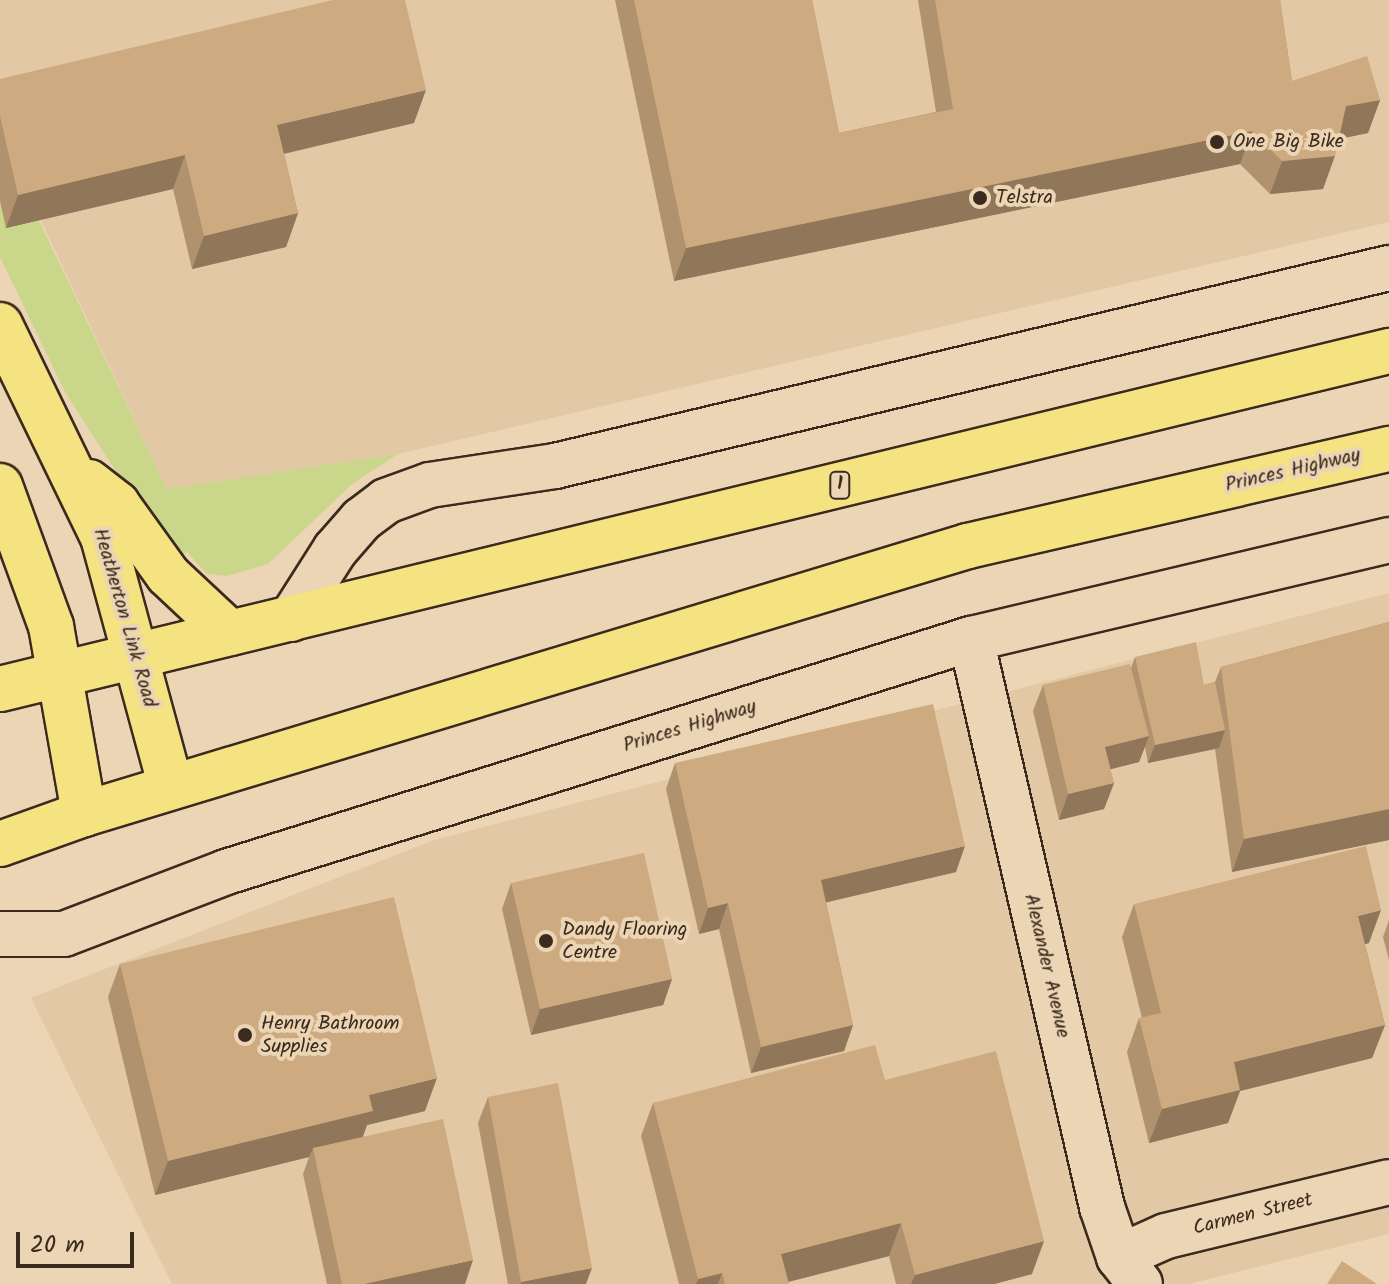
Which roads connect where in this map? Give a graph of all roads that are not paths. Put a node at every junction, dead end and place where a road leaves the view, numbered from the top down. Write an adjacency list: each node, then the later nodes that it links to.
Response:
1 (1389, 268): 9 (street)
2 (0, 325): 5 (main road, Heatherton Link Road)
3 (1389, 351): 9 (main road, 1)
4 (1389, 449): 15 (main road, Princes Highway)
5 (74, 470): 10 (main road); 12 (main road, Heatherton Link Road)
6 (0, 486): 8 (main road)
7 (1389, 540): 11 (street, Princes Highway)
8 (12, 557): 13 (main road)
9 (291, 619): 10 (main road, 1)
10 (230, 633): 12 (main road, 1)
11 (971, 639): 18 (street, Princes Highway); 20 (street, Alexander Avenue)
12 (135, 657): 13 (main road, 1); 15 (main road, Heatherton Link Road)
13 (62, 675): 14 (main road, 1); 16 (main road)
14 (0, 689)
15 (171, 787): 16 (main road, Princes Highway)
16 (84, 814): 17 (main road, Princes Highway)
17 (0, 844)
18 (0, 934)
19 (1389, 1182): 20 (street, Carmen Street)
20 (1130, 1270)

